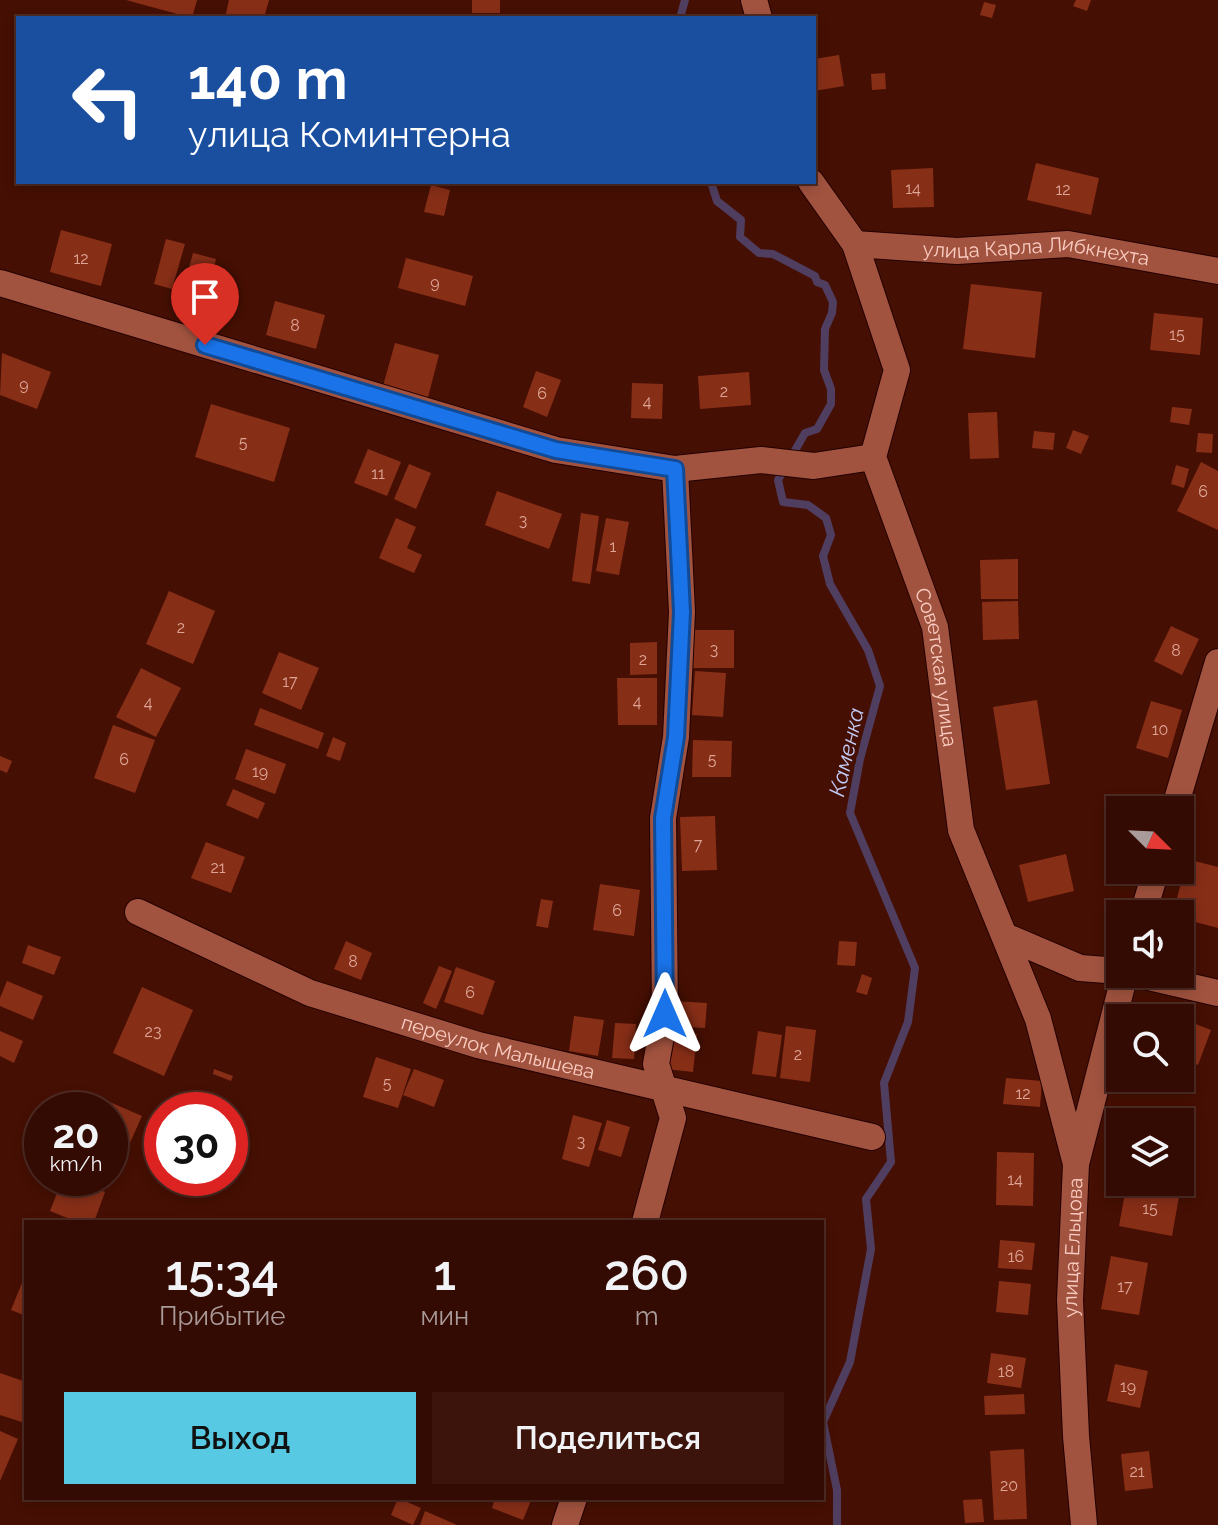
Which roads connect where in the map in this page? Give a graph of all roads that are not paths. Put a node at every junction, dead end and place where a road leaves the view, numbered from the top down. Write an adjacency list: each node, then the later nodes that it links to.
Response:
1 (812, 184): 2 (street)
2 (855, 244): 3 (street, улица Карла Либкнехта); 5 (street)
3 (1218, 271)
4 (0, 283): 6 (street)
5 (873, 457): 6 (street); 10 (street, Советская улица)
6 (675, 469): 15 (street)
7 (1218, 662): 8 (street)
8 (1178, 796)
9 (138, 912): 15 (street, переулок Малышева)
10 (1005, 936): 11 (street); 17 (street, Советская улица)
11 (1106, 971)
12 (1194, 987): 14 (street)
13 (1118, 988): 17 (street, улица Ельцова)
14 (1218, 993)
15 (665, 1087): 16 (street, переулок Малышева); 18 (street)
16 (872, 1137)
17 (1076, 1164): 21 (street, улица Ельцова)
18 (646, 1220)
19 (573, 1500): 20 (street)
20 (565, 1525)
21 (1084, 1525)

